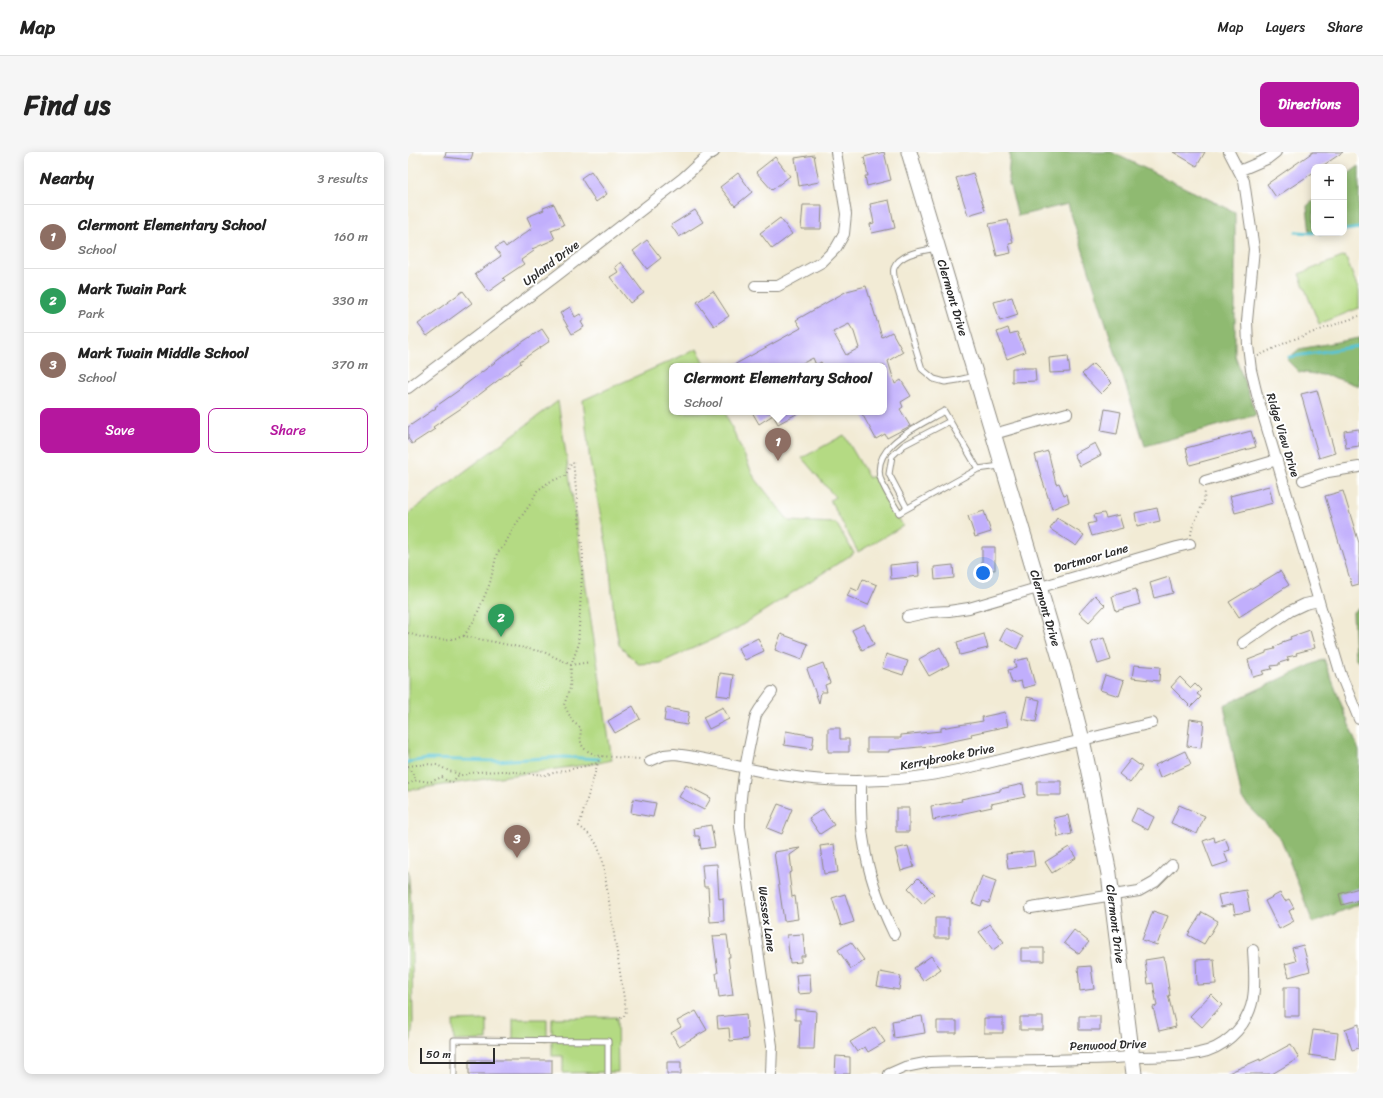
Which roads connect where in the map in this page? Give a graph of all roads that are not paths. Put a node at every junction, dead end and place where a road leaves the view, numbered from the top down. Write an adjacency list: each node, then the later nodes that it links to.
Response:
1 (836, 152): 8 (street)
2 (909, 152): 7 (street, Clermont Drive)
3 (1229, 152): 6 (street, Ridge View Drive)
4 (1276, 152): 6 (street)
5 (708, 153): 10 (street, Upland Drive)
6 (1239, 171): 14 (street, Ridge View Drive)
7 (937, 247): 9 (street, Clermont Drive); 9 (lane)
8 (755, 286)
9 (976, 376): 13 (street, Clermont Drive)
10 (408, 388)
11 (1066, 413): 13 (street)
12 (950, 421): 17 (lane); 20 (lane); 20 (lane)
13 (994, 434): 15 (street, Clermont Drive)
14 (1277, 460): 19 (street); 23 (street, Ridge View Drive)
15 (1003, 465): 17 (lane); 22 (street, Clermont Drive)
16 (1359, 467): 18 (street)
17 (978, 469): 20 (lane)
18 (1303, 480)
19 (1205, 481)
20 (907, 508)
21 (1190, 544): 22 (street, Dartmoor Lane)
22 (1039, 587): 24 (street, Dartmoor Lane); 29 (street, Clermont Drive)
23 (1319, 601): 25 (street); 27 (street, Ridge View Drive)
24 (907, 617)
25 (1244, 643)
26 (772, 692): 31 (street, Wessex Lane)
27 (1359, 719)
28 (1152, 723): 29 (street, Kerrybrooke Drive)
29 (1082, 740): 32 (street, Kerrybrooke Drive); 34 (street, Clermont Drive)
30 (650, 761): 31 (street, Kerrybrooke Drive)
31 (745, 768): 32 (street, Kerrybrooke Drive); 41 (street, Wessex Lane)
32 (861, 781): 36 (street)
33 (1172, 865): 34 (street)
34 (1112, 896): 35 (street); 38 (street, Clermont Drive)
35 (1031, 908)
36 (894, 934)
37 (1252, 950): 38 (street, Penwood Drive)
38 (1133, 1057): 42 (street, Penwood Drive); 43 (street, Clermont Drive)
39 (454, 1074): 40 (lane)
40 (608, 1074)
41 (771, 1074)
42 (889, 1074)
43 (1134, 1074)

